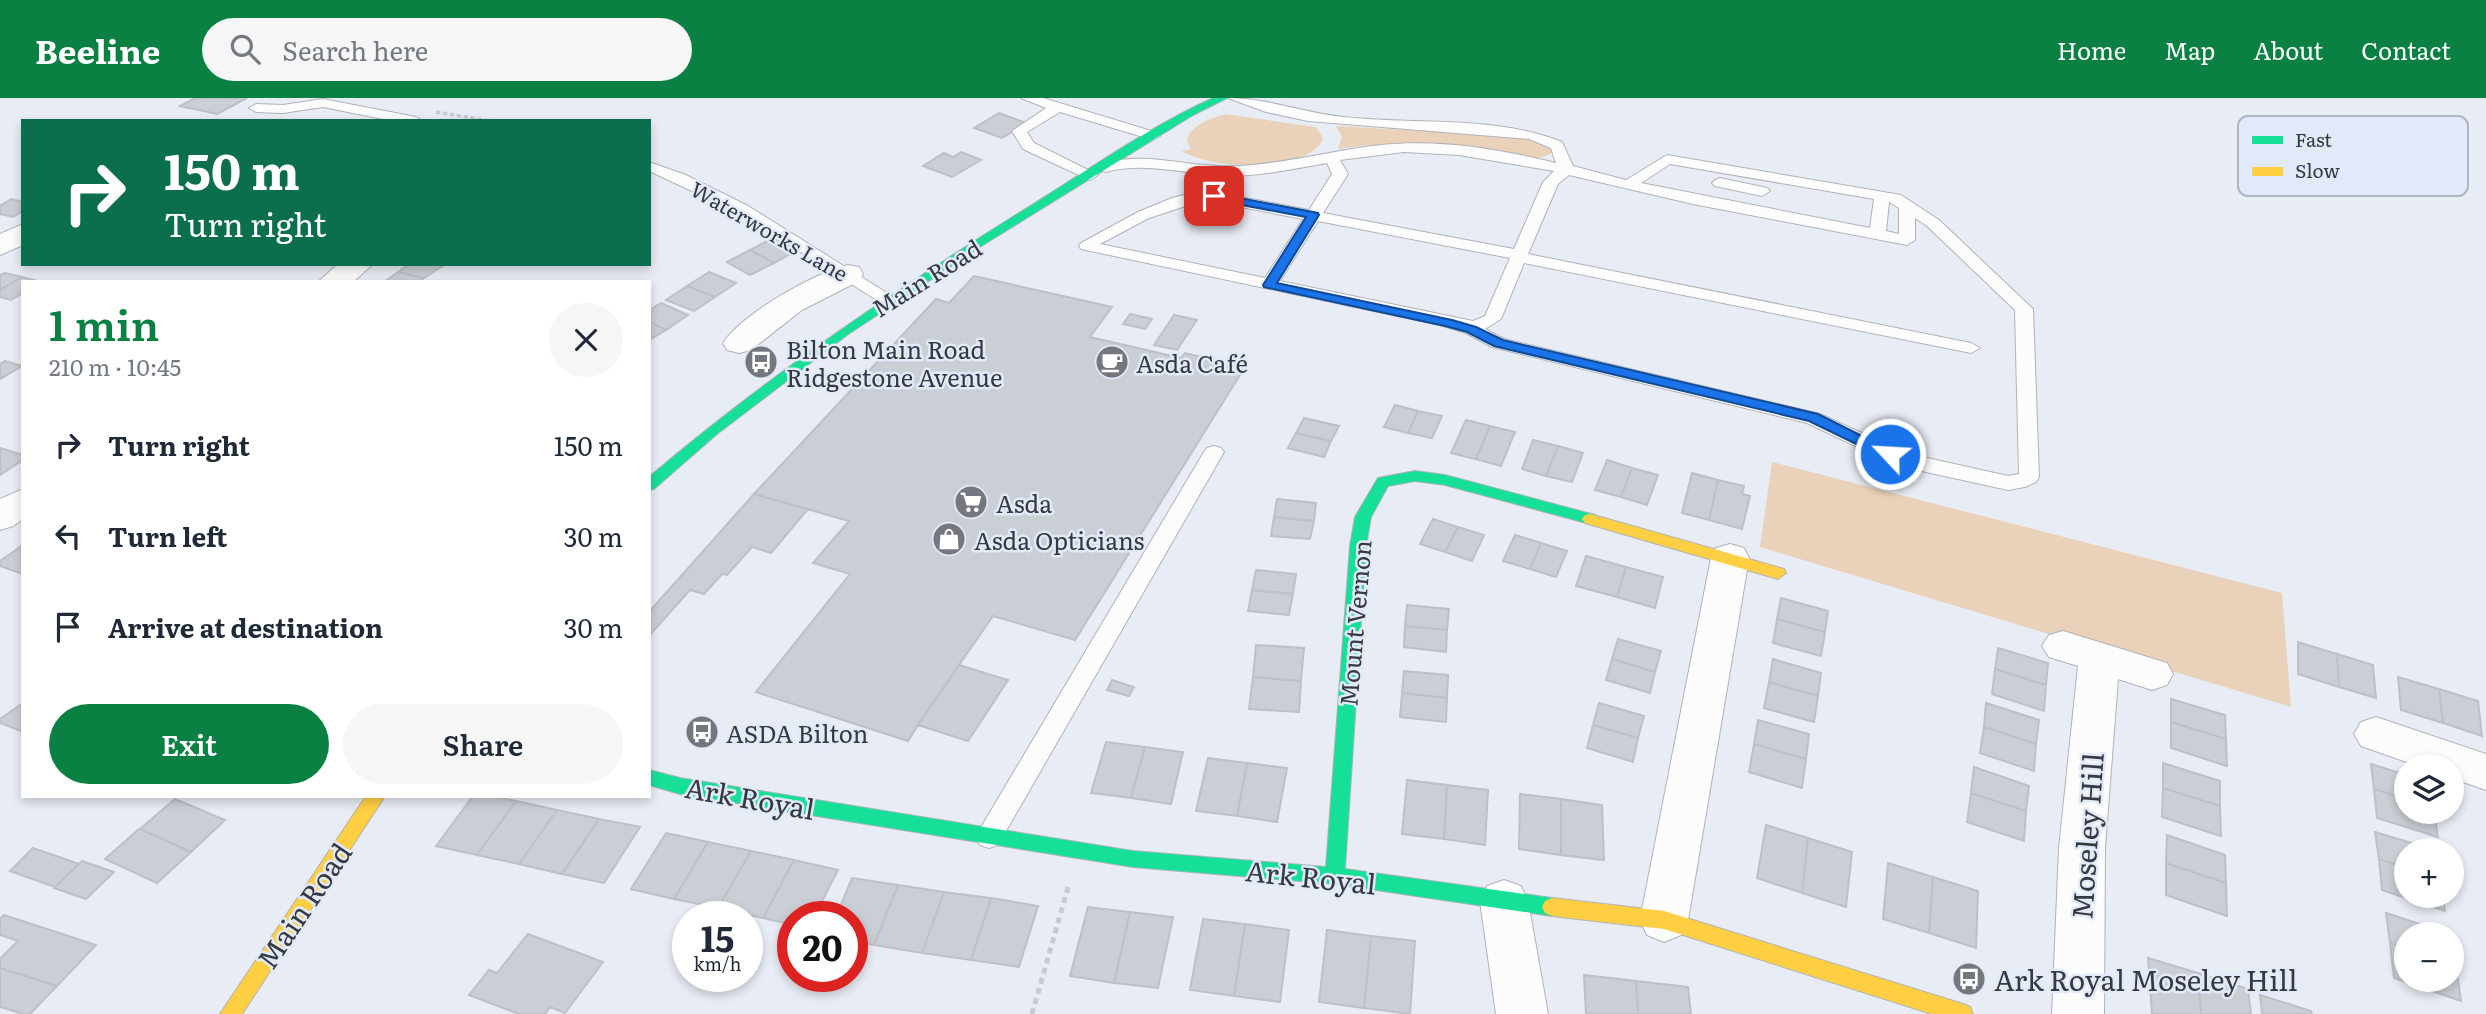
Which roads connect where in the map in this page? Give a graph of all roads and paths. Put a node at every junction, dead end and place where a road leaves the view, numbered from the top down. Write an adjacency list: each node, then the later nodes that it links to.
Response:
1 (1028, 98): 4 (lane)
2 (1222, 98): 8 (street, Main Road)
3 (1235, 98): 6 (lane)
4 (1058, 107): 9 (lane); 15 (lane)
5 (256, 108): 7 (lane)
6 (1317, 118): 10 (lane); 12 (lane)
7 (405, 119)
8 (1177, 121): 9 (street, Main Road); 13 (lane)
9 (1153, 136): 15 (street, Main Road)
10 (1324, 159): 12 (lane); 13 (lane); 22 (lane)
11 (651, 167): 28 (lane, Waterworks Lane)
12 (1566, 169): 17 (lane); 26 (lane)
13 (1256, 170): 15 (lane)
14 (1653, 170): 16 (lane); 16 (lane); 17 (lane)
15 (1095, 172): 31 (street, Main Road)
16 (1763, 183): 19 (lane); 21 (lane)
17 (1630, 184): 21 (lane)
18 (1895, 200): 20 (lane); 24 (lane); 24 (lane); 32 (lane)
19 (1821, 205): 20 (lane); 20 (lane); 21 (lane)
20 (1847, 209): 24 (lane)
21 (1756, 211)
22 (1313, 215): 26 (lane); 30 (lane); 30 (lane)
23 (21, 234): 25 (street)
24 (1877, 235)
25 (0, 246)
26 (1519, 256): 32 (lane); 34 (lane)
27 (355, 266): 29 (street)
28 (848, 274): 31 (lane, Waterworks Lane); 33 (street, Main Road)
29 (336, 280)
30 (1269, 285): 32 (lane)
31 (888, 300): 36 (street, Main Road)
32 (1447, 323)
33 (739, 343)
34 (1971, 348)
35 (1214, 452): 46 (lane)
36 (651, 483)
37 (21, 502): 38 (street)
38 (0, 517)
39 (1730, 558): 40 (street, Mount Vernon); 48 (street, Mount Vernon); 50 (street)
40 (1778, 573)
41 (2152, 674): 55 (street, Moseley Hill)
42 (2376, 734): 43 (street)
43 (2486, 772)
44 (651, 778): 46 (street, Ark Royal)
45 (375, 798): 51 (street, Main Road)
46 (989, 837): 47 (street, Ark Royal)
47 (1079, 851): 48 (street, Ark Royal); 52 (path)
48 (1335, 876): 49 (street, Ark Royal)
49 (1504, 901): 50 (street, Ark Royal); 53 (street)
50 (1664, 920): 54 (street, Ark Royal)
51 (230, 1014)
52 (1032, 1014)
53 (1522, 1014)
54 (1962, 1014)
55 (2078, 1014)

